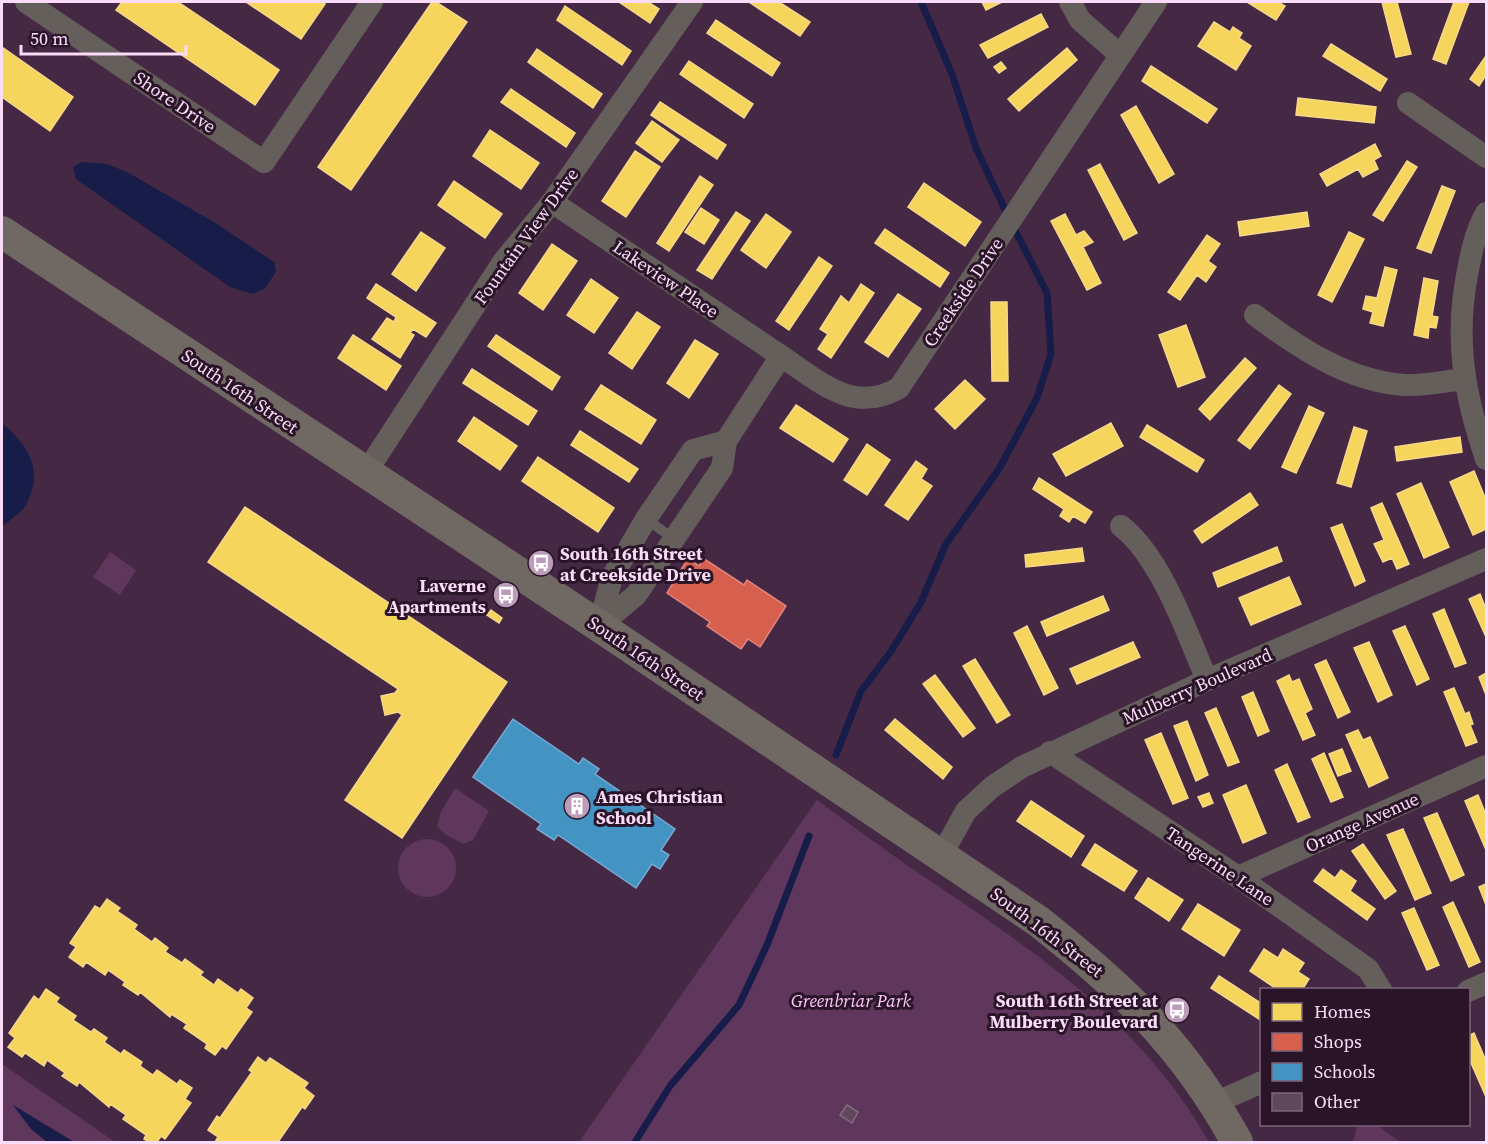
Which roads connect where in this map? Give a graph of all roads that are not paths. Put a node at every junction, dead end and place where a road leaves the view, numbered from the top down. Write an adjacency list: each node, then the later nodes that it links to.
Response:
1 (26, 2): 2 (street, Shore Drive)
2 (372, 2)
3 (692, 2): 9 (street, Fountain View Drive)
4 (1070, 2): 6 (street)
5 (1156, 2): 6 (street, Creekside Drive)
6 (1120, 55): 13 (street, Creekside Drive)
7 (1408, 103): 8 (street)
8 (1486, 157)
9 (552, 202): 13 (street, Lakeview Place); 17 (street, Fountain View Drive)
10 (1486, 213): 14 (street)
11 (2, 232): 17 (main road, South 16th Street)
12 (1255, 315): 14 (street)
13 (781, 356): 15 (street)
14 (1465, 380): 16 (street)
15 (726, 441): 18 (street); 20 (street)
16 (1486, 459)
17 (365, 474): 22 (main road, South 16th Street)
18 (646, 519): 20 (lane); 22 (street)
19 (1120, 526): 23 (street)
20 (674, 539): 22 (street)
21 (1486, 559): 23 (street, Mulberry Boulevard)
22 (599, 626): 26 (main road, South 16th Street)
23 (1207, 680): 24 (street, Mulberry Boulevard)
24 (1050, 752): 26 (street, Mulberry Boulevard); 27 (street, Tangerine Lane)
25 (1486, 766): 27 (street, Orange Avenue)
26 (941, 856): 32 (main road, South 16th Street)
27 (1238, 877): 29 (street, Tangerine Lane)
28 (1486, 983): 30 (street)
29 (1380, 988)
30 (1470, 990)
31 (1260, 1083): 32 (street)
32 (1215, 1103): 33 (main road, South 16th Street)
33 (1238, 1143)

